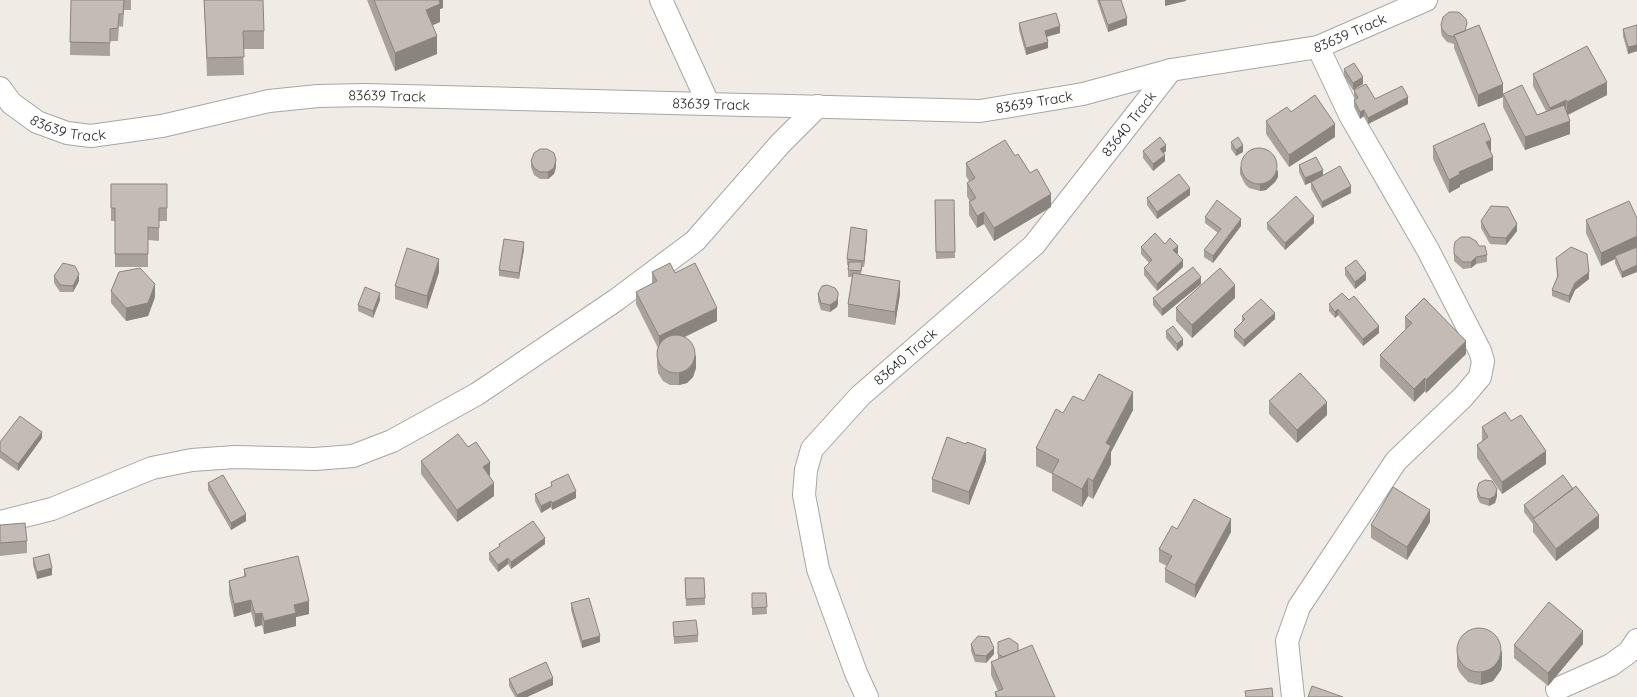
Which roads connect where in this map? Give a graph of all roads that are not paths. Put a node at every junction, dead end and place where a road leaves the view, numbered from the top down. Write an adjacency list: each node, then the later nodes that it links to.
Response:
1 (661, 0): 6 (street)
2 (1426, 0): 3 (street, 83639 Track)
3 (1318, 47): 4 (street, 83639 Track); 12 (street)
4 (1170, 70): 7 (street, 83639 Track); 11 (street, 83640 Track)
5 (0, 88): 6 (street, 83639 Track)
6 (708, 103): 7 (street, 83639 Track)
7 (818, 106): 8 (street)
8 (0, 522)
9 (1637, 640): 10 (street)
10 (1557, 689)
11 (867, 697)
12 (1293, 697)

